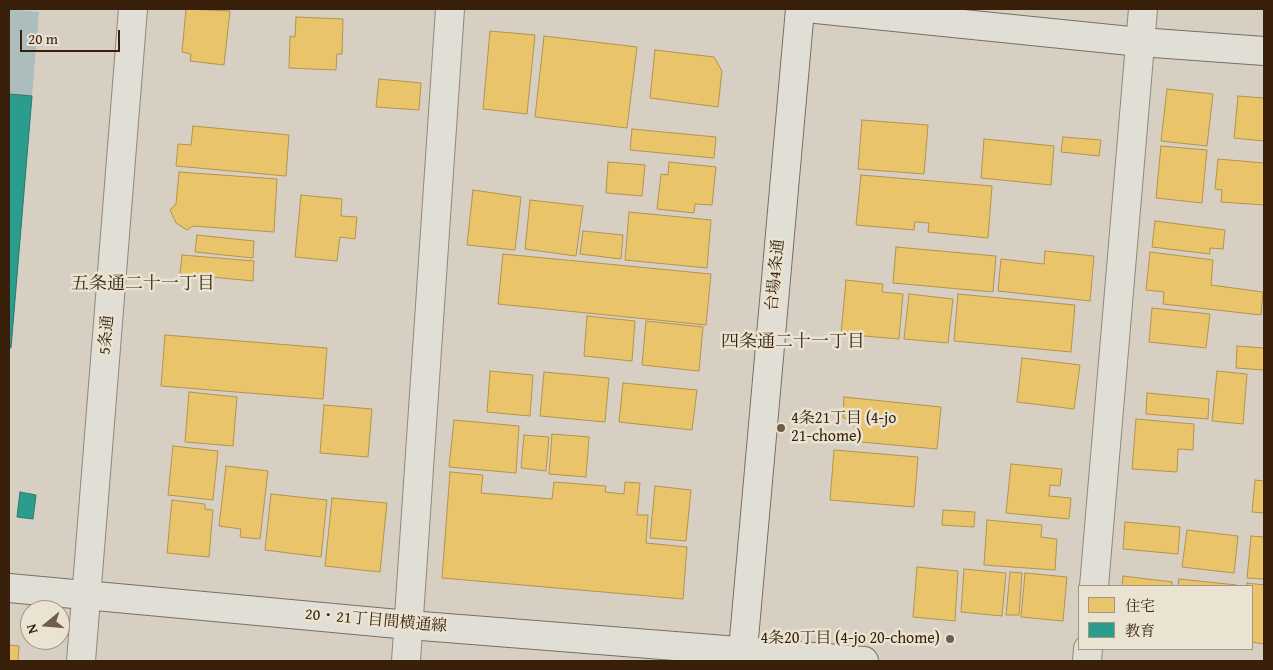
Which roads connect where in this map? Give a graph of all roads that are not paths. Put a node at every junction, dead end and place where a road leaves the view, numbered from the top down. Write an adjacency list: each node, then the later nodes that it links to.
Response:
1 (133, 9): 10 (street, 5条通)
2 (450, 9): 11 (street)
3 (800, 9): 12 (street, 台場4条通)
4 (816, 9): 6 (street)
5 (1142, 9): 6 (street)
6 (1140, 42): 7 (street); 8 (street)
7 (1264, 51)
8 (1094, 585)
9 (9, 588): 10 (street, 20・21丁目間横通線)
10 (86, 594): 11 (street, 20・21丁目間横通線); 13 (street, 5条通)
11 (410, 625): 12 (street, 20・21丁目間横通線); 14 (street)
12 (742, 656): 15 (street, 20・21丁目間横通線)
13 (80, 661)
14 (406, 661)
15 (864, 661)

